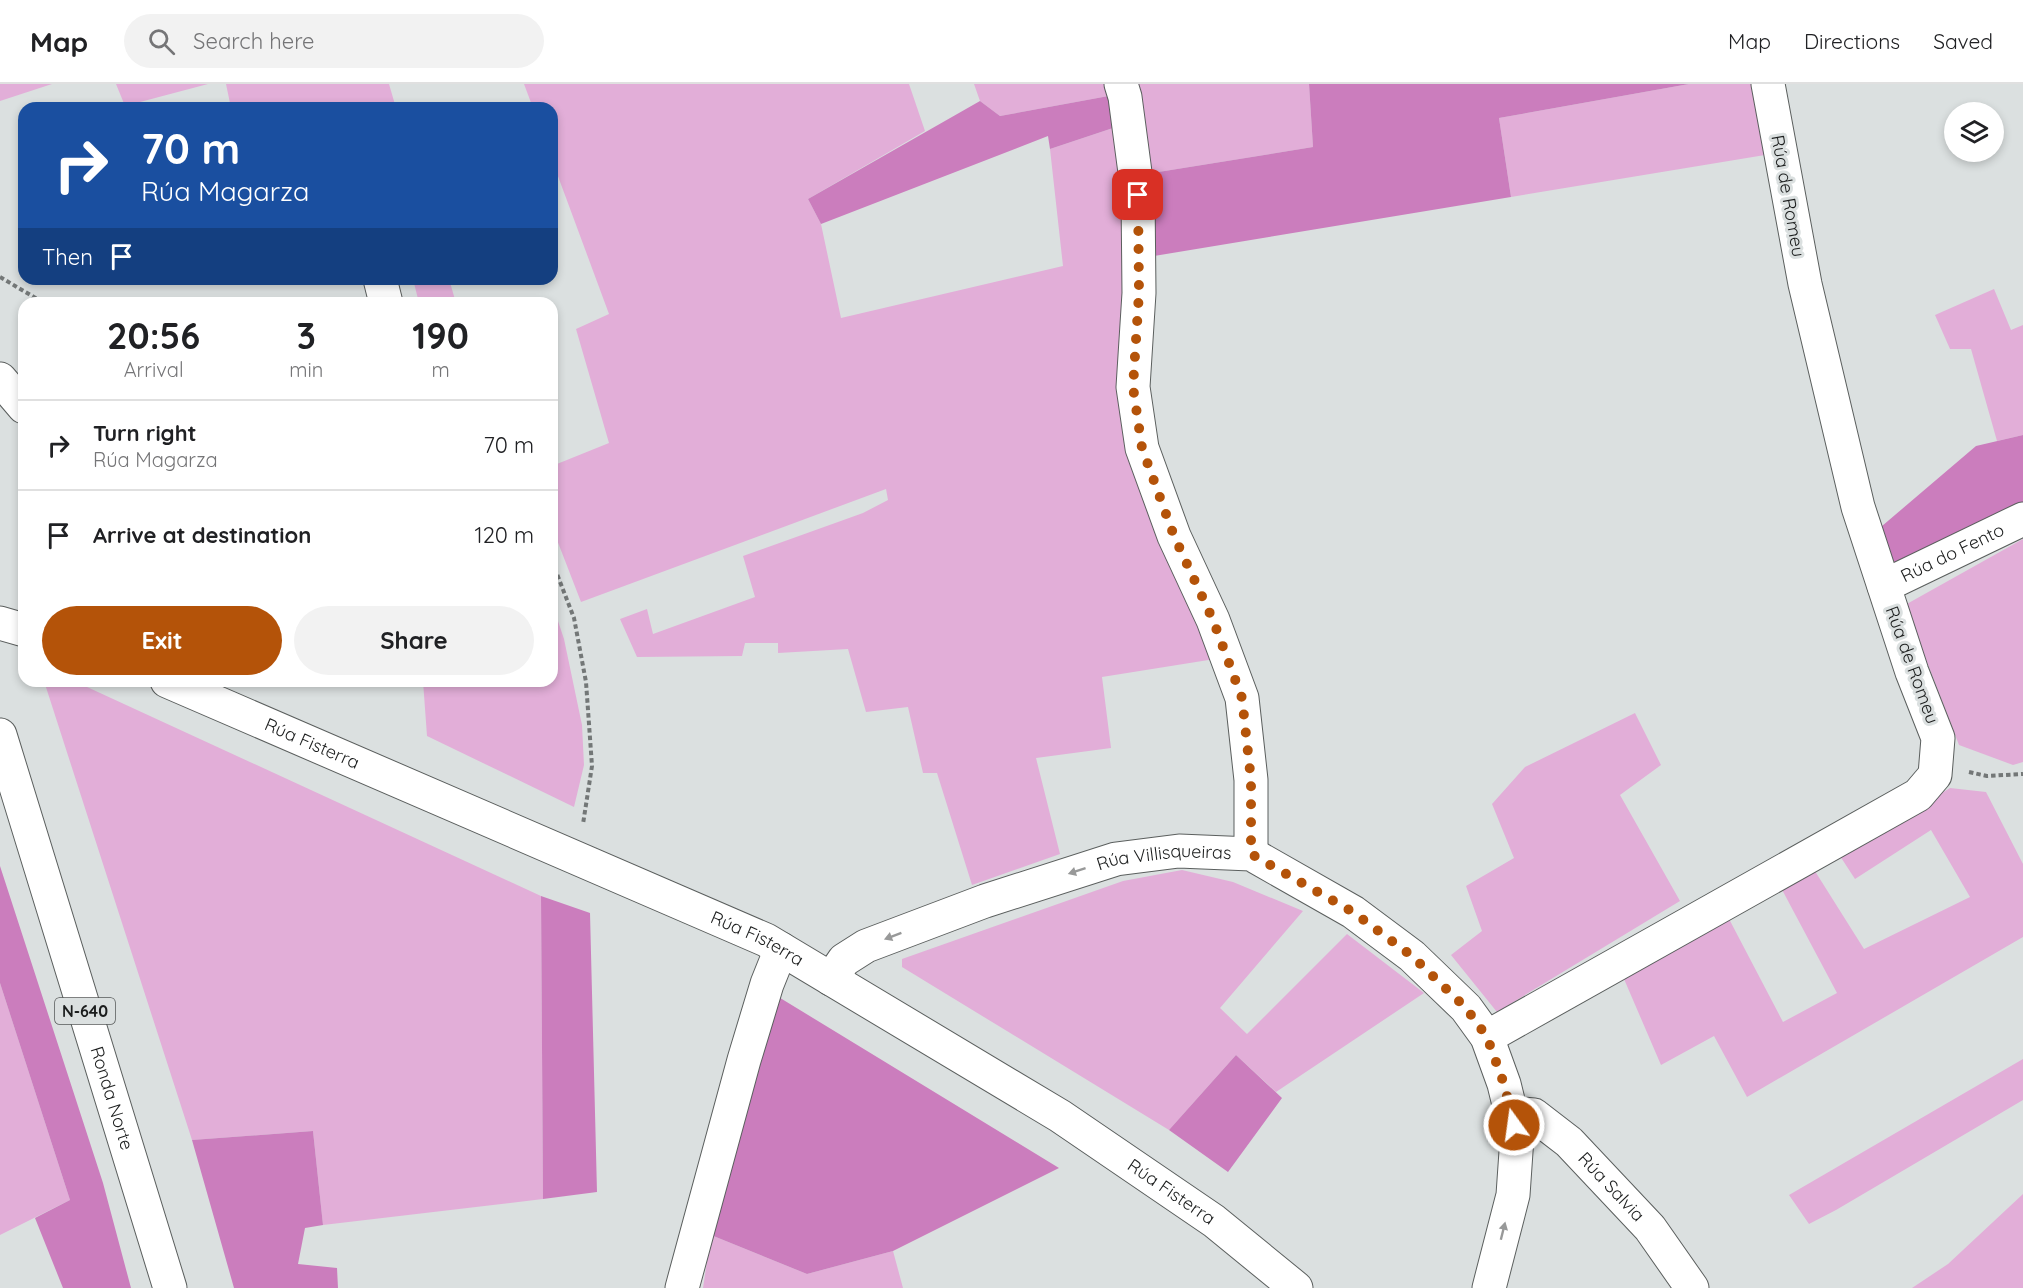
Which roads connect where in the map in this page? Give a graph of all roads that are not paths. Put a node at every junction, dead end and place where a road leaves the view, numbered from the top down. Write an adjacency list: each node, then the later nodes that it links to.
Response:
1 (1121, 84): 11 (main road)
2 (1768, 84): 6 (main road, Rúa de Romeu)
3 (0, 379): 4 (main road)
4 (18, 400)
5 (2023, 519): 6 (main road, Rúa do Fento)
6 (1884, 586): 14 (main road, Rúa de Romeu)
7 (0, 623): 8 (main road)
8 (18, 628)
9 (205, 689): 12 (main road, Rúa Fisterra)
10 (0, 735): 16 (main road, Ronda Norte / N-640)
11 (1251, 854): 13 (main road, Rúa Villisqueiras, one-way to 13); 14 (main road, Rúa Villisqueiras)
12 (781, 949): 13 (main road, Rúa Fisterra); 17 (main road)
13 (831, 979): 18 (main road, Rúa Fisterra)
14 (1487, 1037): 15 (main road, Rúa Villisqueiras)
15 (1511, 1113): 19 (main road, Rúa Villisqueiras, one-way to 15); 20 (main road, Rúa Salvia)
16 (170, 1288)
17 (682, 1288)
18 (1296, 1288)
19 (1489, 1288)
20 (1692, 1288)

